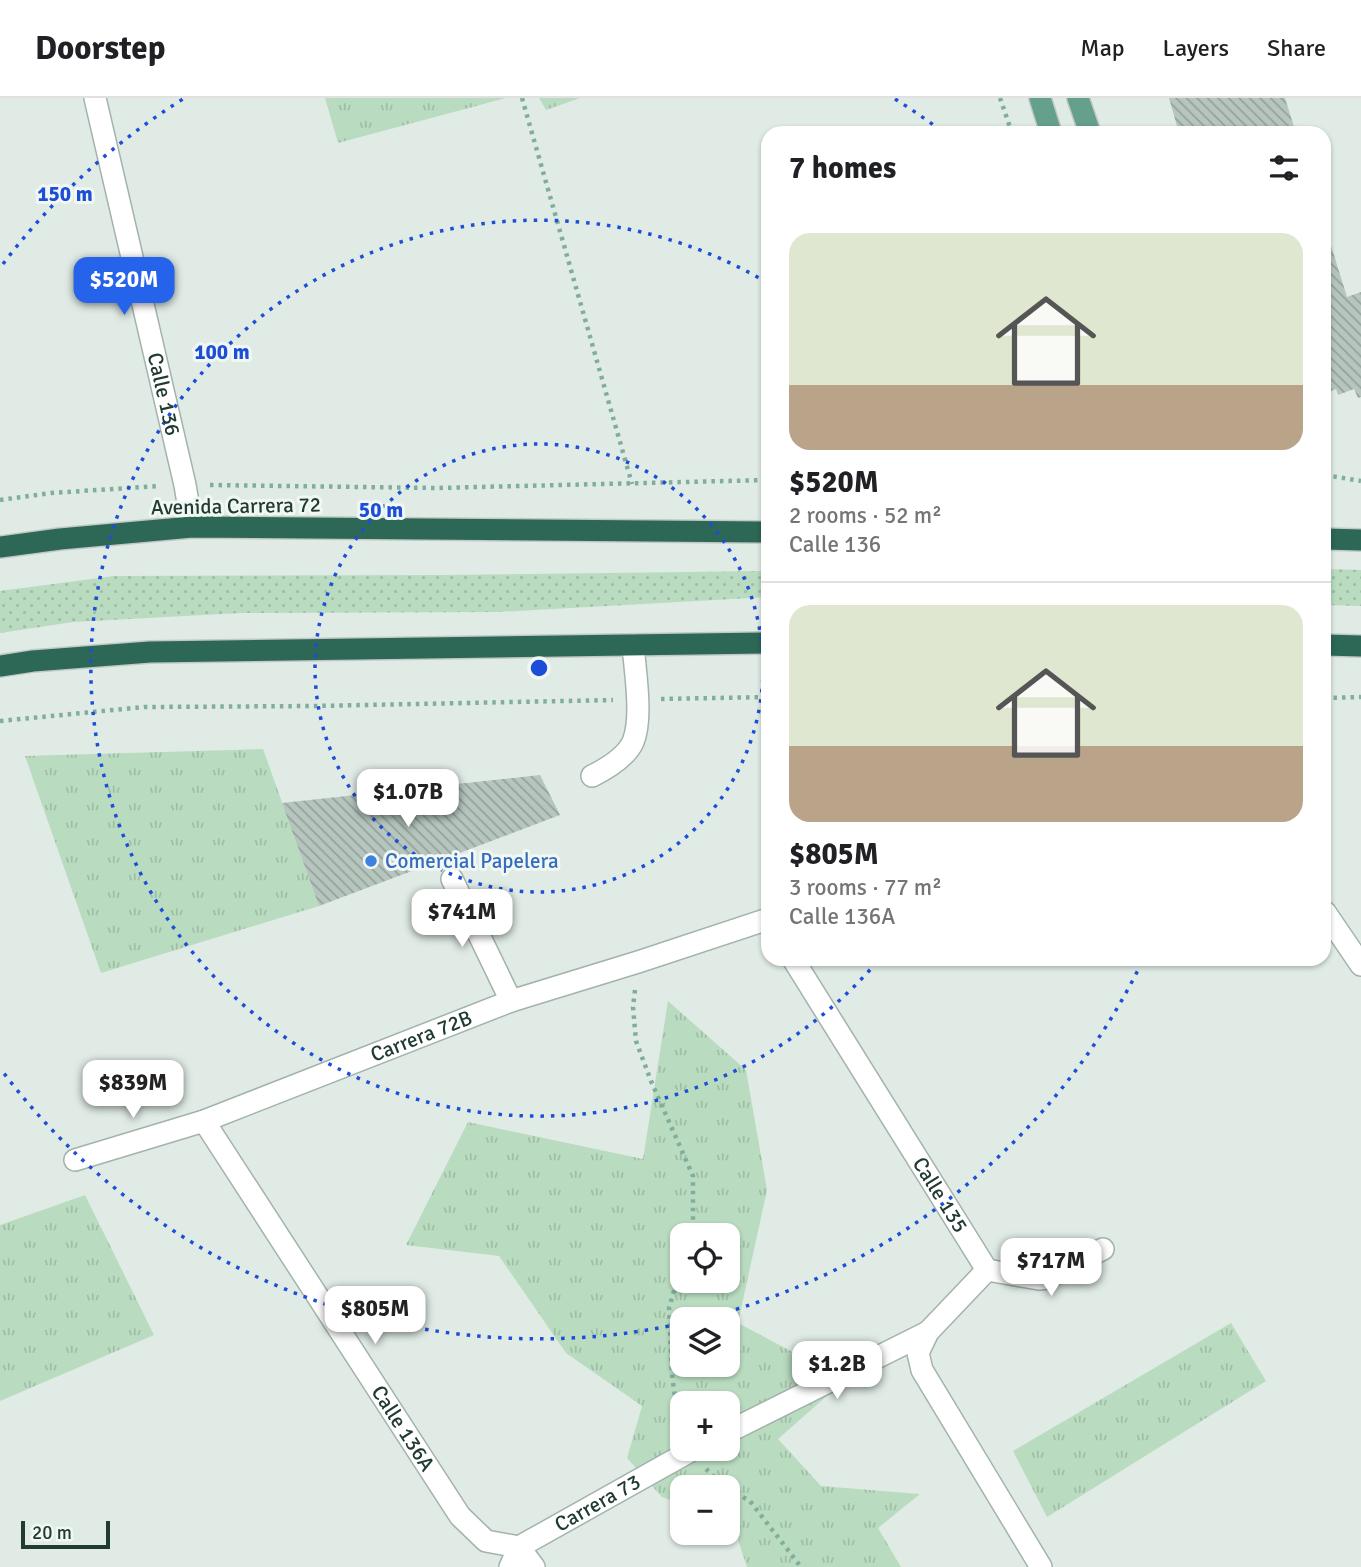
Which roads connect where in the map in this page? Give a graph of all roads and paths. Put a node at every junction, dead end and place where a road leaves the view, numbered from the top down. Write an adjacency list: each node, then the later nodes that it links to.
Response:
1 (95, 98): 12 (street, Calle 136)
2 (522, 98): 13 (path)
3 (1000, 98): 6 (path)
4 (1040, 98): 7 (main road)
5 (1078, 98): 8 (main road)
6 (1010, 126)
7 (1049, 126)
8 (1088, 126)
9 (1331, 476): 11 (path)
10 (761, 481): 13 (path)
11 (1361, 481)
12 (185, 485): 13 (path); 14 (path); 15 (street, Calle 136)
13 (632, 485)
14 (0, 500)
15 (192, 527): 16 (highway, Avenida Carrera 72); 19 (highway, Avenida Carrera 72)
16 (761, 532)
17 (1331, 540): 18 (highway)
18 (1361, 540)
19 (0, 547)
20 (761, 643): 21 (highway)
21 (633, 645): 24 (highway); 28 (street)
22 (1331, 645): 23 (highway)
23 (1361, 646)
24 (0, 666)
25 (1361, 696): 27 (path)
26 (761, 697): 28 (path)
27 (1331, 698)
28 (636, 700): 29 (path); 30 (street)
29 (0, 721)
30 (592, 776)
31 (452, 879): 37 (street)
32 (761, 921): 34 (street, Carrera 72B)
33 (1331, 921): 35 (street)
34 (638, 962): 37 (street, Carrera 72B); 40 (path)
35 (1361, 965)
36 (797, 966): 42 (street, Calle 135)
37 (510, 1001): 38 (street, Carrera 72B)
38 (204, 1121): 39 (street, Carrera 72B); 49 (street, Calle 136A)
39 (75, 1160)
40 (693, 1223)
41 (1103, 1249): 42 (street)
42 (987, 1270): 44 (street)
43 (674, 1293): 45 (path)
44 (928, 1332): 46 (street); 52 (street)
45 (674, 1391)
46 (740, 1426)
47 (674, 1461): 49 (street, Carrera 73)
48 (740, 1496): 51 (path)
49 (514, 1557): 50 (street)
50 (534, 1567)
51 (801, 1567)
52 (1041, 1567)

